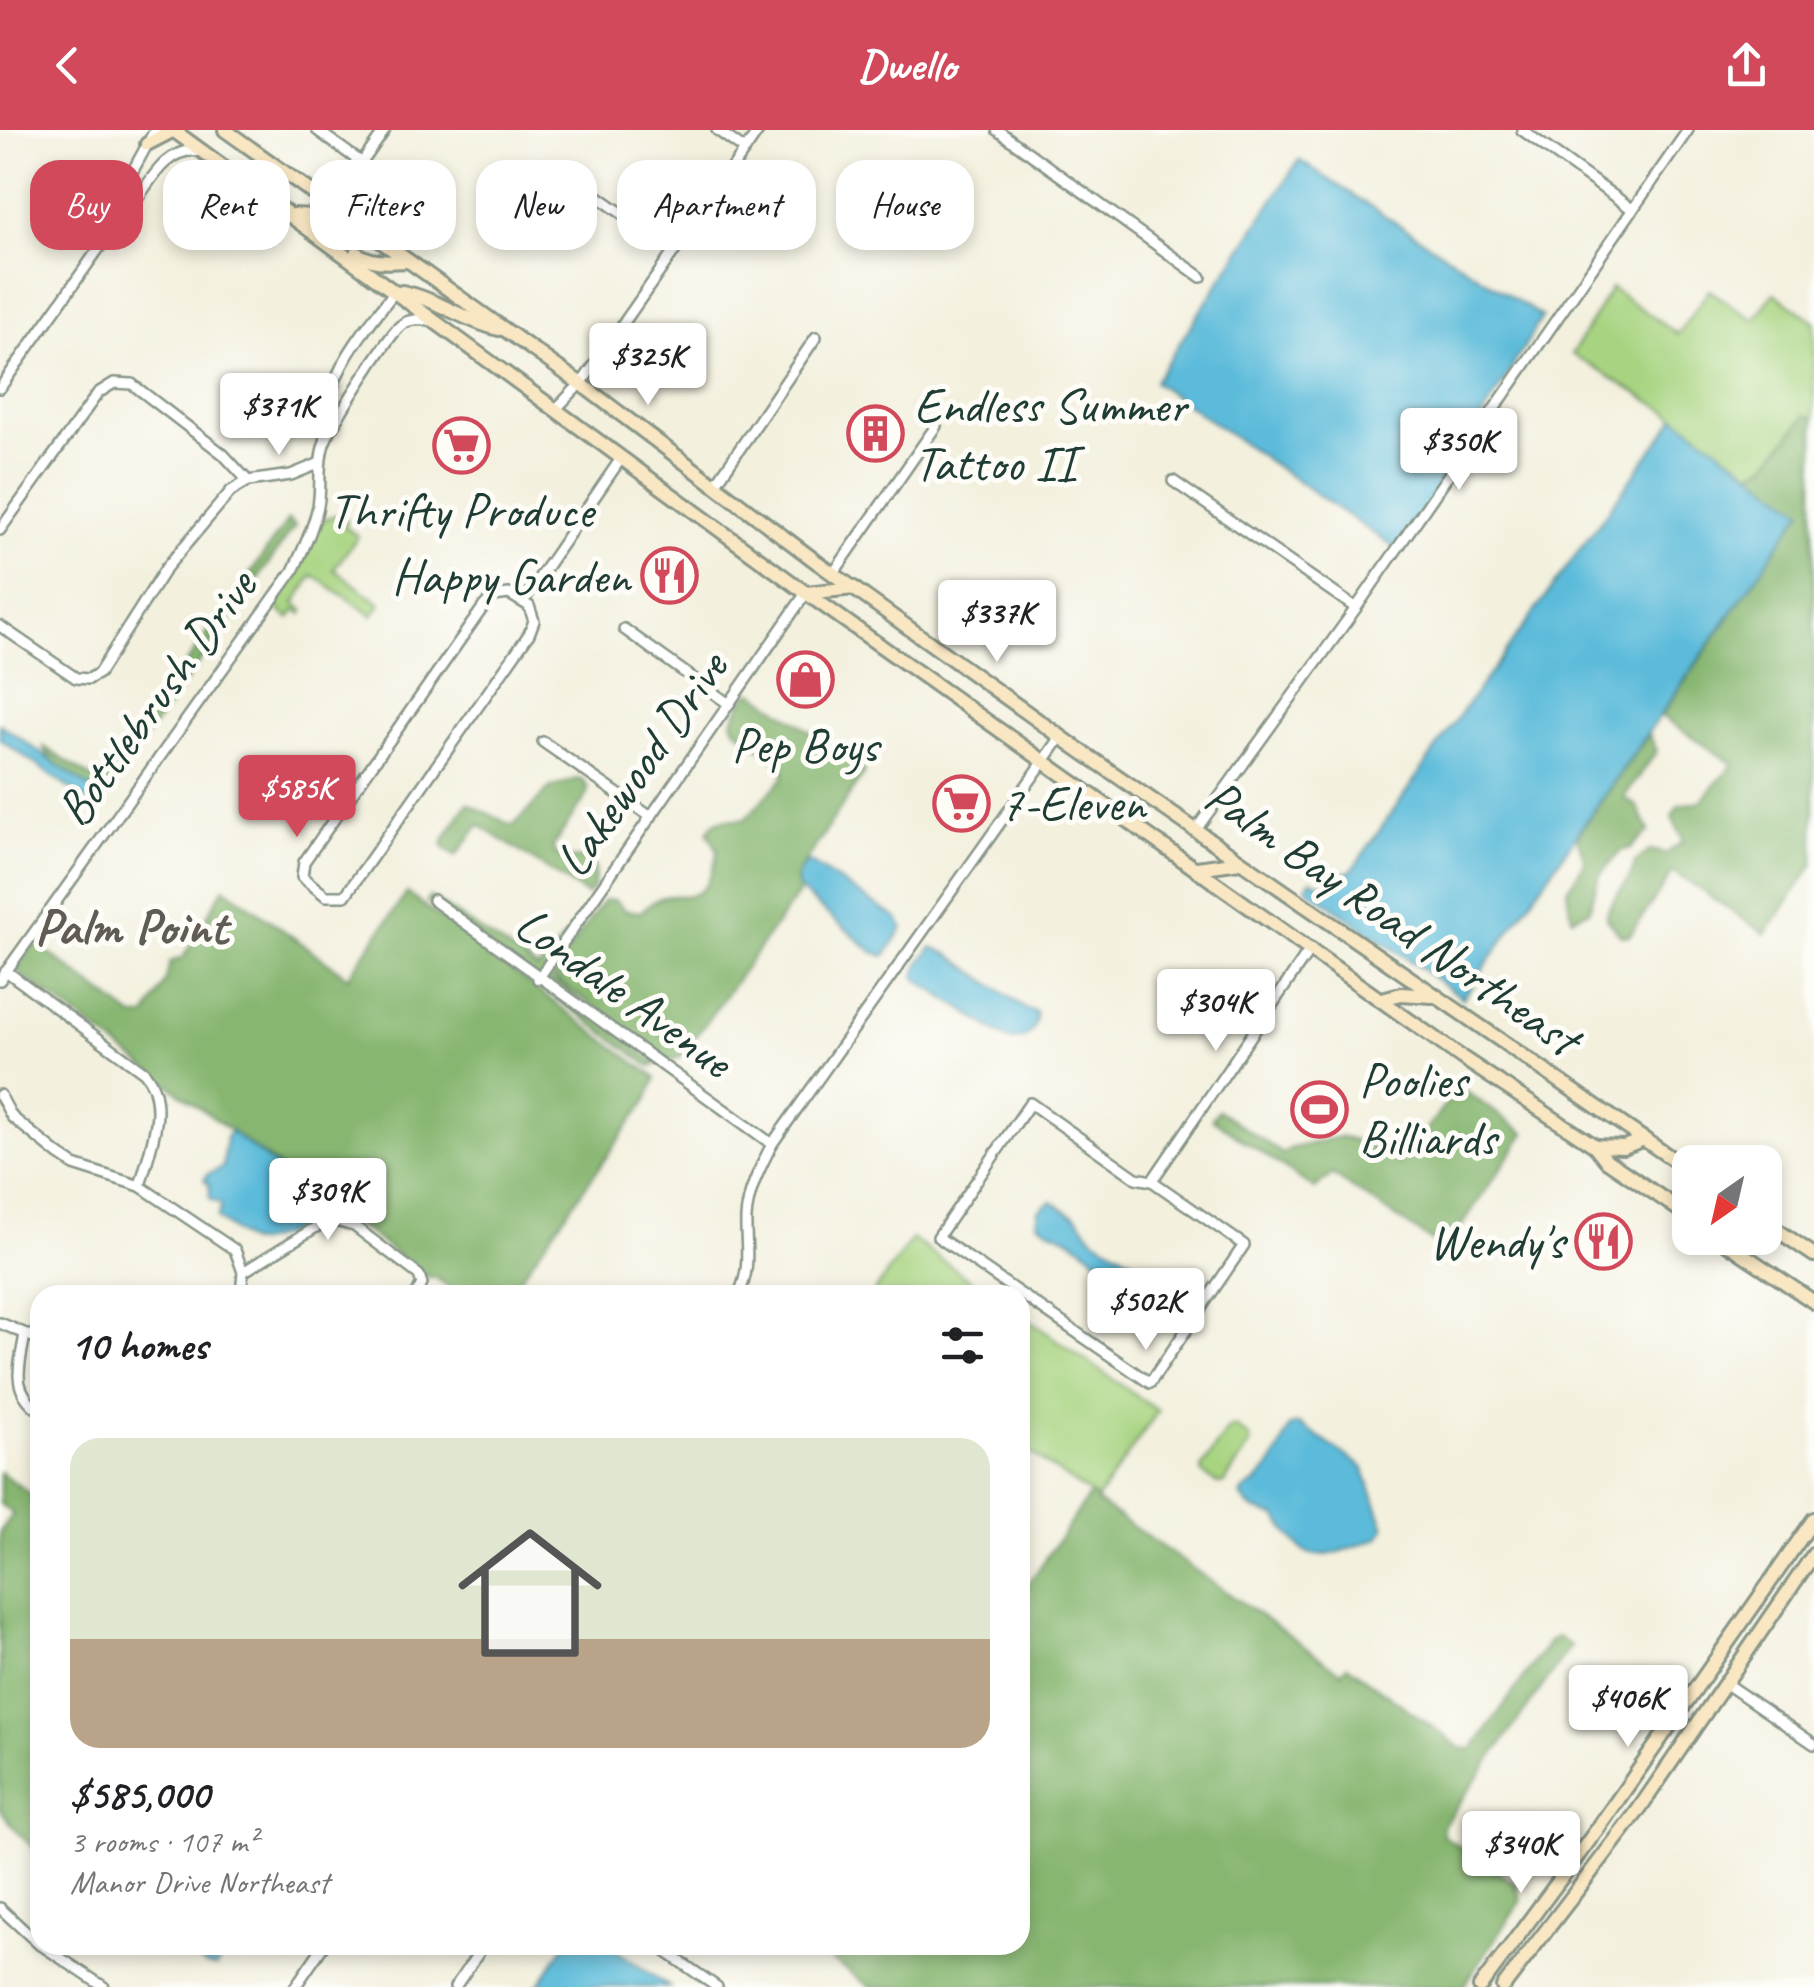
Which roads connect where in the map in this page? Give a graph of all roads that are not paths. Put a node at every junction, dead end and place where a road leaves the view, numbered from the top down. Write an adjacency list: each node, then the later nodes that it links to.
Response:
1 (156, 130): 11 (street)
2 (174, 130): 11 (main road); 13 (main road, Palm Bay Road Northeast)
3 (224, 130): 18 (main road, Palm Bay Road Northeast)
4 (317, 130): 15 (street)
5 (385, 130): 16 (street)
6 (718, 130): 12 (street)
7 (758, 130): 12 (street)
8 (997, 130): 30 (street)
9 (1522, 130): 20 (street)
10 (1688, 130): 20 (street)
11 (147, 144): 14 (street)
12 (745, 150): 28 (street)
13 (204, 152): 17 (street); 21 (main road, Palm Bay Road Northeast)
14 (139, 160)
15 (358, 160)
16 (364, 160)
17 (143, 192)
18 (310, 193)
19 (597, 196): 28 (street)
20 (1632, 209): 51 (street)
21 (294, 216): 22 (main road); 23 (main road, Palm Bay Road Northeast)
22 (310, 216)
23 (310, 228)
24 (98, 250): 36 (street)
25 (340, 250): 31 (main road, Palm Bay Road Northeast)
26 (352, 250): 29 (main road)
27 (392, 250): 29 (main road, Palm Bay Road Northeast)
28 (674, 251): 35 (street)
29 (408, 261): 33 (main road, Palm Bay Road Northeast)
30 (1201, 278)
31 (394, 291): 32 (main road, Palm Bay Road Northeast); 33 (main road); 39 (street, Bottlebrush Drive)
32 (439, 324): 37 (main road, Palm Bay Road Northeast); 39 (street, Bottlebrush Drive)
33 (506, 331): 35 (main road, Palm Bay Road Northeast)
34 (816, 337): 44 (street)
35 (581, 384): 37 (street); 44 (main road, Palm Bay Road Northeast)
36 (0, 388)
37 (556, 409): 40 (main road, Palm Bay Road Northeast)
38 (936, 426): 46 (street)
39 (325, 440): 41 (street, Bottlebrush Drive)
40 (622, 457): 47 (main road, Palm Bay Road Northeast); 50 (street)
41 (318, 464): 43 (street); 64 (street, Bottlebrush Drive)
42 (1174, 481): 51 (street)
43 (248, 482): 45 (street); 52 (street)
44 (715, 485): 46 (main road, Palm Bay Road Northeast)
45 (0, 530)
46 (833, 574): 47 (main road); 48 (main road, Palm Bay Road Northeast)
47 (792, 582): 49 (main road, Palm Bay Road Northeast)
48 (854, 588): 49 (main road); 55 (main road, Palm Bay Road Northeast)
49 (806, 592): 54 (street, Lakewood Drive); 57 (main road, Palm Bay Road Northeast)
50 (524, 600): 50 (street)
51 (1356, 608): 59 (street)
52 (0, 626)
53 (624, 629): 54 (street)
54 (729, 704): 58 (street, Lakewood Drive)
55 (1062, 737): 57 (street); 59 (main road, Palm Bay Road Northeast)
56 (543, 742): 58 (street)
57 (1045, 762): 61 (main road, Palm Bay Road Northeast); 70 (street)
58 (651, 816): 65 (street, Lakewood Drive)
59 (1195, 831): 60 (main road, Palm Bay Road Northeast)
60 (1240, 862): 61 (main road); 66 (main road, Palm Bay Road Northeast)
61 (1196, 868): 63 (main road, Palm Bay Road Northeast)
62 (433, 900): 65 (street, Londale Avenue)
63 (1311, 948): 67 (main road, Palm Bay Road Northeast); 73 (street)
64 (3, 976): 74 (street)
65 (538, 979): 70 (street, Londale Avenue)
66 (1434, 996): 67 (main road); 69 (main road, Palm Bay Road Northeast)
67 (1382, 999): 71 (main road, Palm Bay Road Northeast)
68 (0, 1095): 74 (street)
69 (1644, 1139): 71 (main road); 72 (main road, Palm Bay Road Northeast)
70 (772, 1144): 82 (street)
71 (1595, 1146): 75 (main road, Palm Bay Road Northeast)
72 (1672, 1158)
73 (1152, 1181): 83 (street); 84 (street)
74 (140, 1186): 79 (street)
75 (1672, 1205)
76 (1782, 1234): 78 (main road)
77 (1744, 1255): 85 (main road)
78 (1814, 1256)
79 (243, 1272): 80 (street); 81 (street)
80 (242, 1285)
81 (421, 1285)
82 (741, 1285)
83 (1008, 1285)
84 (1030, 1300)
85 (1814, 1302)
86 (0, 1323): 87 (street)
87 (26, 1334): 88 (street); 89 (street)
88 (30, 1336)
89 (30, 1402)
90 (1814, 1519): 94 (main road)
91 (1814, 1554): 92 (main road)
92 (1726, 1683): 93 (street); 96 (main road)
93 (1814, 1744)
94 (1618, 1802): 95 (main road); 96 (main road)
95 (1596, 1832): 97 (main road); 110 (main road)
96 (1611, 1848): 97 (main road)
97 (1592, 1874): 111 (main road)
98 (0, 1908): 99 (street)
99 (30, 1936)
100 (55, 1955): 104 (street)
101 (317, 1955): 107 (street)
102 (477, 1955): 108 (street)
103 (671, 1955): 109 (street)
104 (90, 1978): 105 (street); 106 (street)
105 (83, 1987)
106 (104, 1987)
107 (295, 1987)
108 (455, 1987)
109 (717, 1987)
110 (1480, 1987)
111 (1503, 1987)

